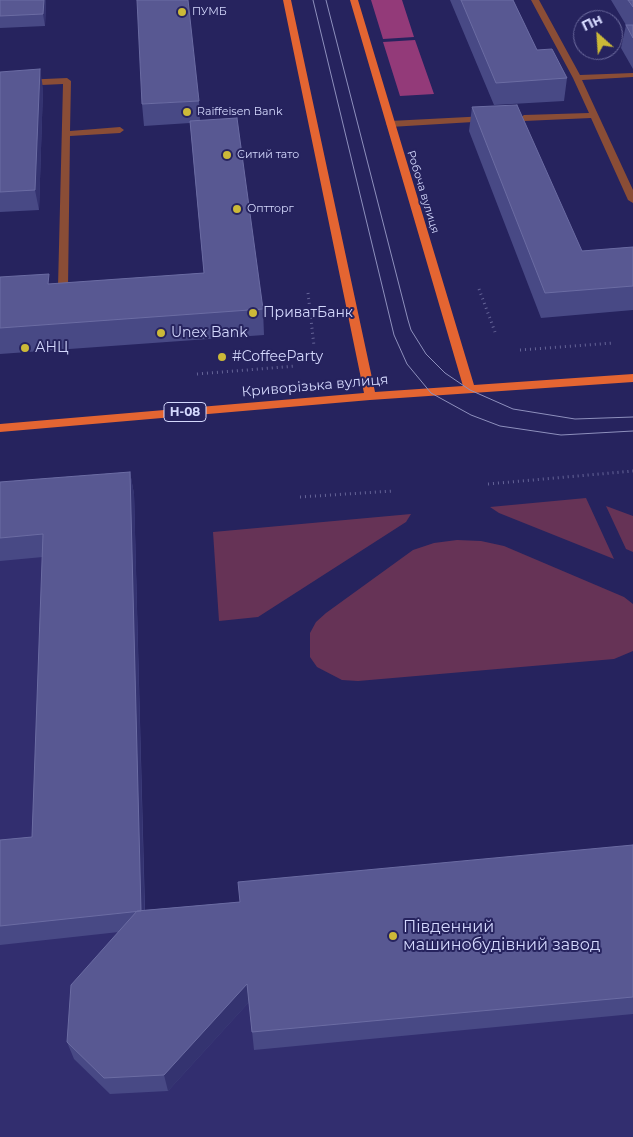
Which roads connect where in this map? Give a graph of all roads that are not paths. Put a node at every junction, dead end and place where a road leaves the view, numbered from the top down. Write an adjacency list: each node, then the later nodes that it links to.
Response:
1 (287, 0): 17 (main road)
2 (354, 0): 10 (main road, Робоча вулиця)
3 (535, 0): 5 (street)
4 (633, 75): 5 (street)
5 (577, 78): 7 (street)
6 (0, 84): 12 (street)
7 (595, 115): 9 (street); 13 (street)
8 (499, 118): 10 (street)
9 (524, 118)
10 (390, 124): 16 (main road, Робоча вулиця)
11 (120, 130): 12 (street)
12 (66, 134): 14 (street)
13 (633, 200)
14 (62, 288)
15 (633, 378): 16 (main road, Криворізька вулиця / Н-08)
16 (470, 390): 17 (main road, Криворізька вулиця / Н-08)
17 (370, 396): 18 (main road, Криворізька вулиця / Н-08)
18 (0, 428)

